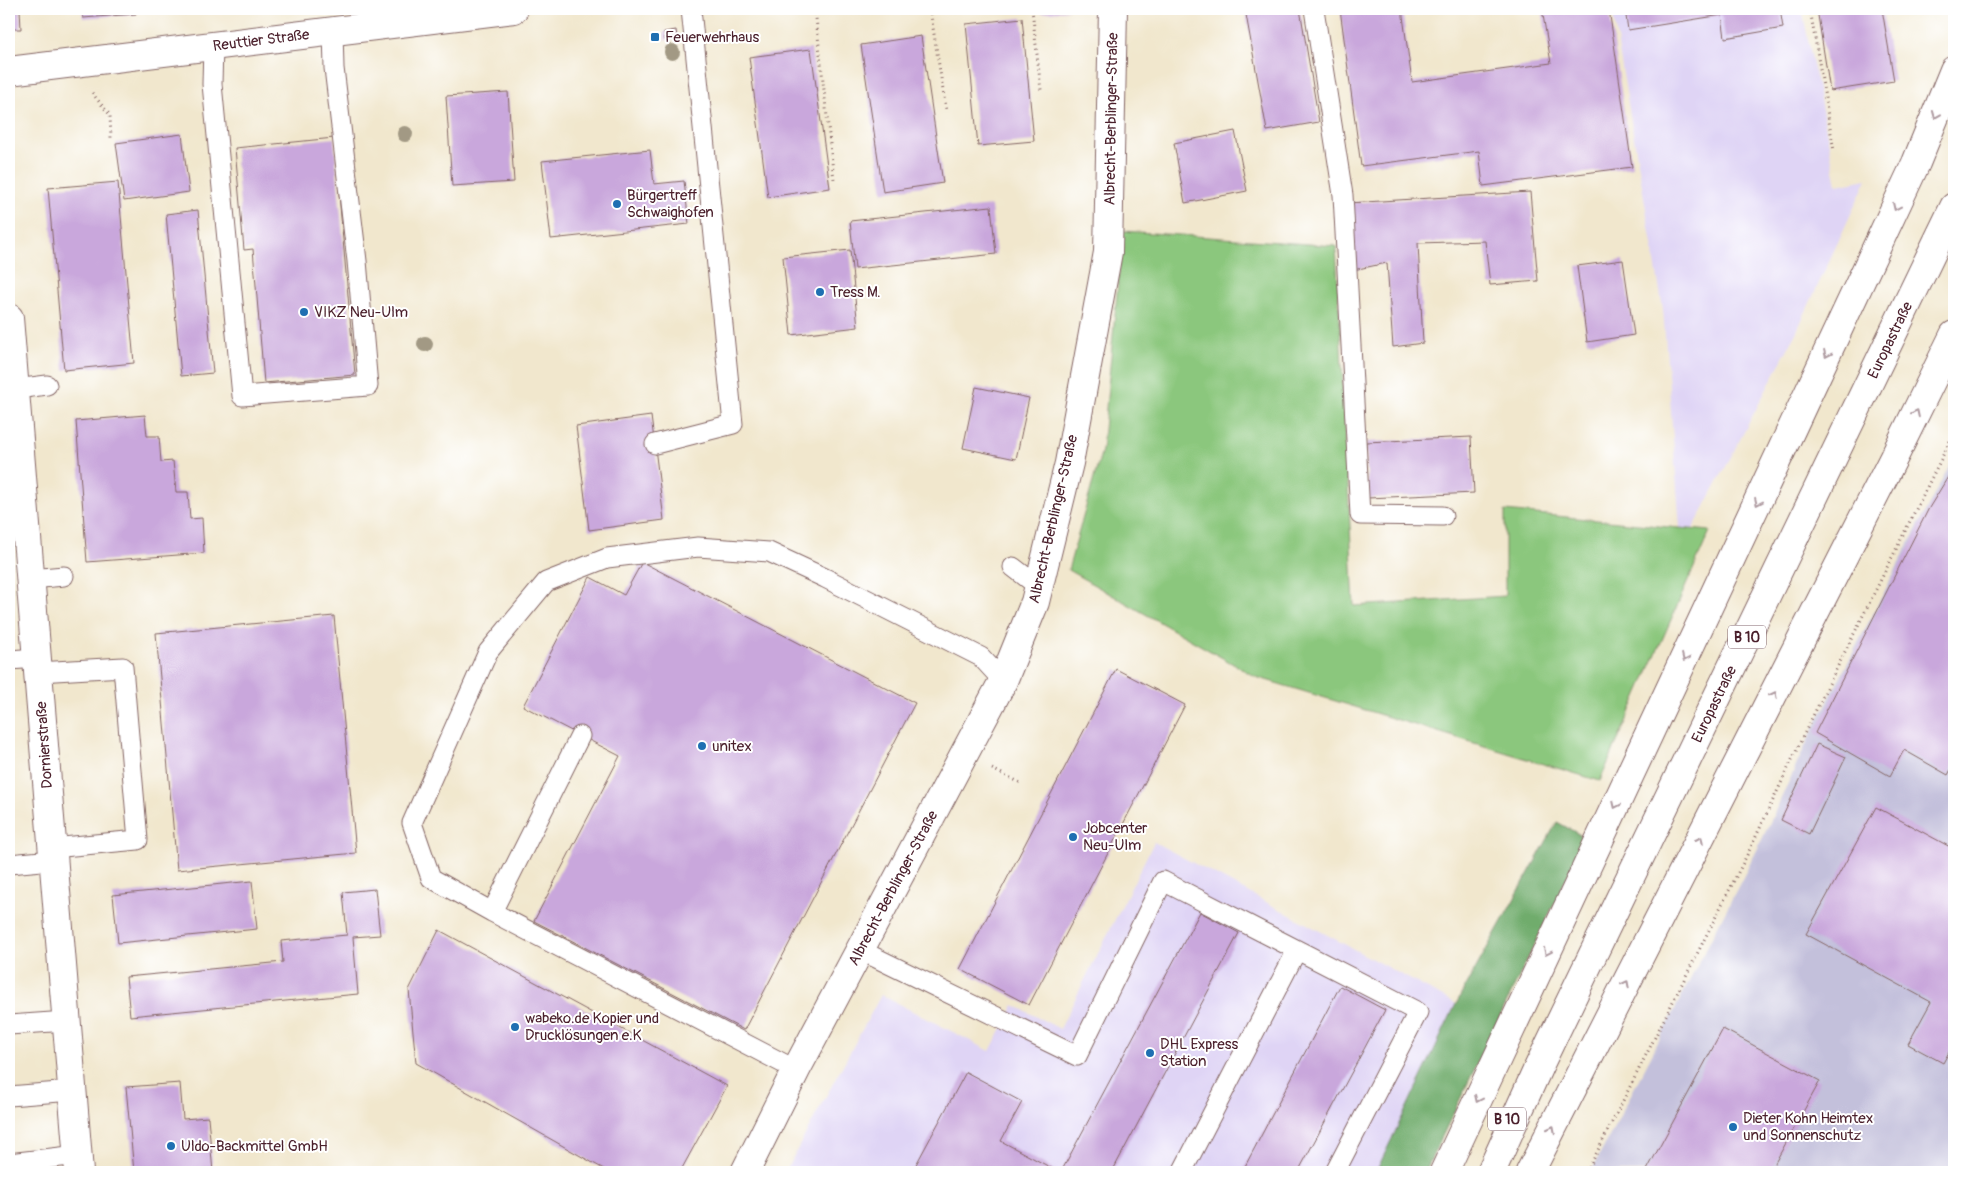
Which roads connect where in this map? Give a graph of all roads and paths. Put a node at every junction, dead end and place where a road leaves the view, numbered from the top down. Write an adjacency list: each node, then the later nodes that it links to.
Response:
1 (514, 9): 9 (main road, Reuttier Straße)
2 (691, 9): 25 (lane)
3 (815, 9): 18 (path)
4 (930, 9): 15 (path)
5 (1032, 9): 14 (path)
6 (1113, 9): 31 (main road, Albrecht-Berblinger-Straße)
7 (1314, 9): 27 (lane)
8 (1810, 9): 17 (path)
9 (333, 31): 10 (main road, Reuttier Straße); 10 (lane)
10 (213, 46): 11 (main road, Reuttier Straße)
11 (88, 61): 13 (main road, Reuttier Straße); 16 (path)
12 (1954, 70): 52 (main road, one-way to 52)
13 (9, 71)
14 (1041, 90)
15 (946, 110)
16 (111, 138)
17 (1834, 151)
18 (834, 180)
19 (1954, 207): 43 (main road, Europastraße / B 10)
20 (9, 318): 23 (main road, Dornierstraße)
21 (1954, 335): 55 (main road, one-way to 21)
22 (47, 385): 23 (lane)
23 (16, 389): 26 (main road, Dornierstraße)
24 (1954, 433): 56 (path)
25 (655, 444)
26 (17, 511): 30 (main road, Dornierstraße)
27 (1443, 516)
28 (1013, 567): 31 (lane)
29 (64, 576): 30 (lane)
30 (31, 579): 33 (main road, Dornierstraße)
31 (1039, 586): 34 (main road, Albrecht-Berblinger-Straße)
32 (9, 660): 33 (lane)
33 (38, 665): 36 (main road, Dornierstraße); 36 (lane)
34 (1003, 681): 38 (lane); 39 (main road, Albrecht-Berblinger-Straße)
35 (580, 736): 38 (lane)
36 (52, 854): 37 (lane); 41 (main road, Dornierstraße)
37 (9, 864)
38 (492, 912): 44 (lane)
39 (860, 950): 40 (lane); 44 (main road, Albrecht-Berblinger-Straße)
40 (1297, 950): 50 (lane); 51 (lane)
41 (66, 1022): 42 (lane); 45 (main road, Dornierstraße)
42 (9, 1025)
43 (1539, 1066): 53 (main road, Europastraße / B 10); 54 (main road, Europastraße / B 10)
44 (796, 1070): 49 (main road, Albrecht-Berblinger-Straße)
45 (72, 1091): 46 (lane); 48 (main road, Dornierstraße)
46 (9, 1096)
47 (9, 1163): 48 (lane)
48 (79, 1164)
49 (745, 1172)
50 (1182, 1172)
51 (1335, 1172)
52 (1444, 1172)
53 (1474, 1172)
54 (1491, 1172)
55 (1530, 1172)
56 (1587, 1172)

